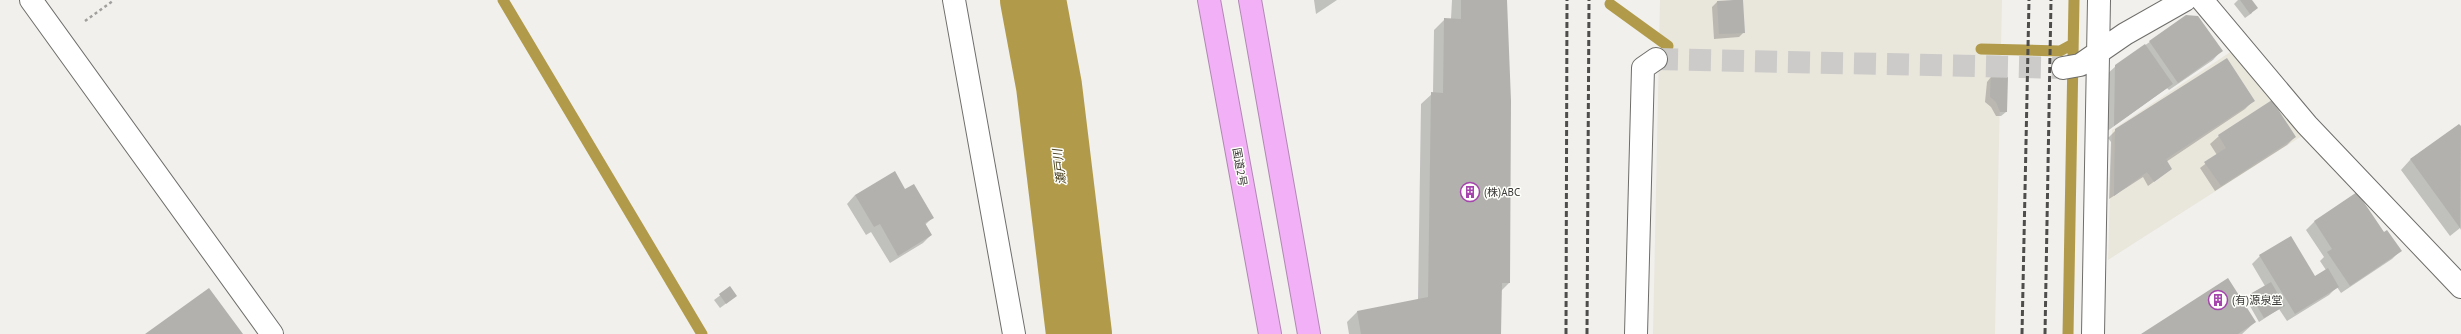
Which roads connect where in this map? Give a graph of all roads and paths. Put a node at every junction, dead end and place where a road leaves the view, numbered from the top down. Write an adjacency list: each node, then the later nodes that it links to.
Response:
1 (31, 0): 9 (street)
2 (114, 0): 9 (path)
3 (954, 0): 15 (street)
4 (1209, 0): 16 (highway, 国道2号)
5 (1250, 0): 17 (highway)
6 (2099, 0): 10 (street)
7 (2184, 0): 10 (street)
8 (2202, 0): 13 (street)
9 (59, 40): 14 (street)
10 (2099, 50): 12 (street); 19 (street)
11 (1656, 59): 18 (street)
12 (2072, 66)
13 (2461, 287)
14 (272, 334)
15 (1014, 334)
16 (1270, 334)
17 (1309, 334)
18 (1636, 334)
19 (2093, 334)

